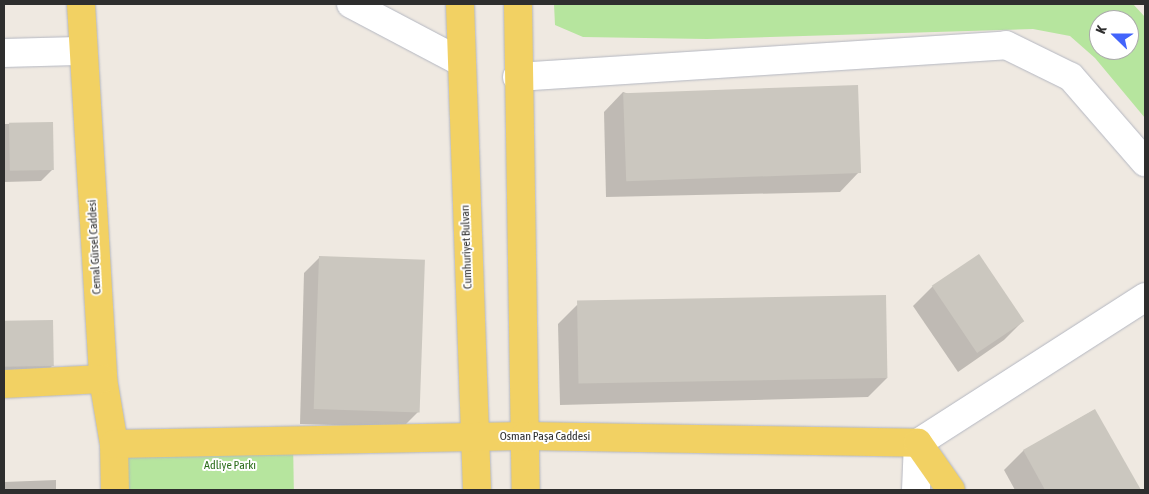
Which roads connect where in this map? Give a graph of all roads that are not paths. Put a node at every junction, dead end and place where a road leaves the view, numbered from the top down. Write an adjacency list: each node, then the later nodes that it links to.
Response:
1 (81, 4): 5 (main road, Cemal Gürsel Caddesi)
2 (350, 4): 7 (street)
3 (460, 4): 7 (main road, Cumhuriyet Bulvarı)
4 (518, 4): 8 (main road)
5 (84, 51): 6 (street); 11 (main road, Cemal Gürsel Caddesi)
6 (4, 53)
7 (462, 62): 14 (main road, Cumhuriyet Bulvarı)
8 (517, 77): 9 (street); 13 (main road)
9 (1145, 162)
10 (1145, 297): 15 (street)
11 (103, 379): 12 (main road); 16 (main road, Cemal Gürsel Caddesi)
12 (4, 384)
13 (525, 436): 14 (main road, Osman Paşa Caddesi); 15 (main road, Osman Paşa Caddesi); 19 (main road)
14 (476, 438): 16 (main road, Osman Paşa Caddesi); 18 (main road, Cumhuriyet Bulvarı)
15 (918, 443): 20 (street); 21 (main road)
16 (114, 444): 17 (main road, Cemal Gürsel Caddesi)
17 (115, 490)
18 (477, 490)
19 (526, 490)
20 (916, 490)
21 (951, 490)

